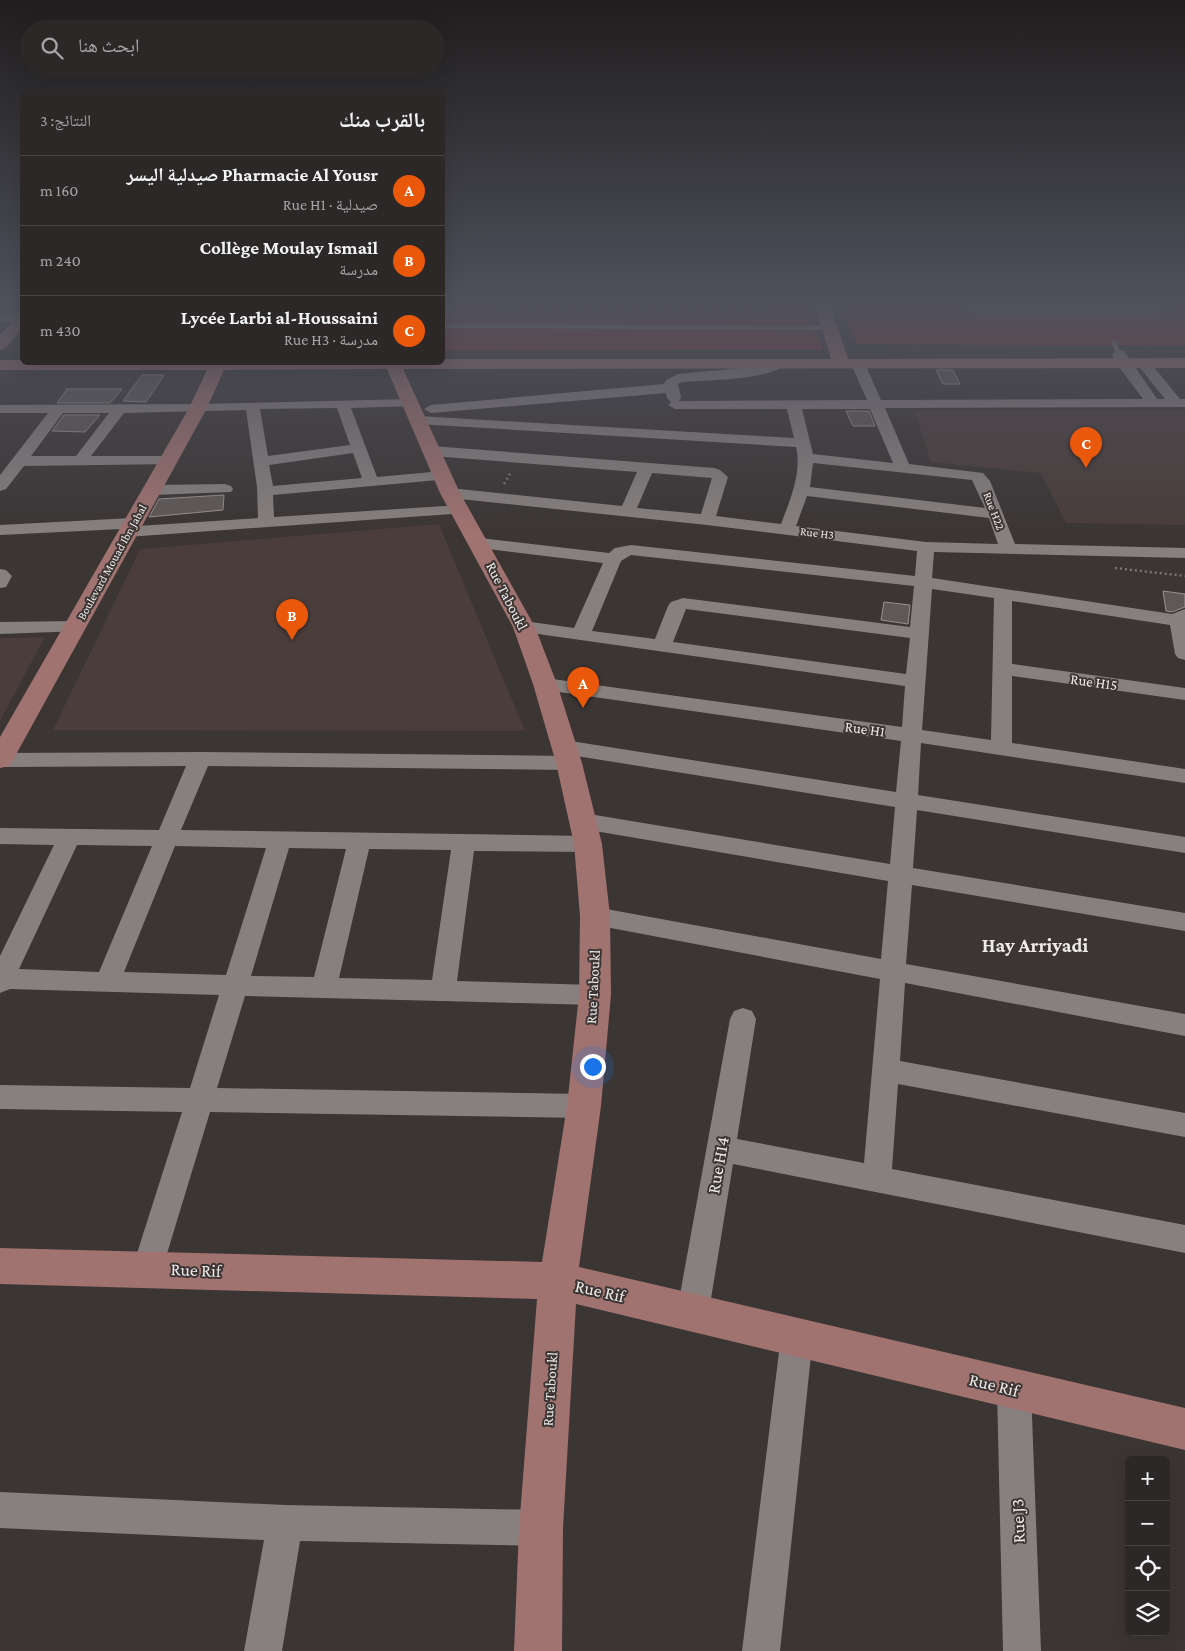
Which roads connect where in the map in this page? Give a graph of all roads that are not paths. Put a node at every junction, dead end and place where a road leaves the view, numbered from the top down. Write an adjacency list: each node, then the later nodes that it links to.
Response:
1 (213, 379): 16 (main road, Boulevard Mouad Ibn Jabal)
2 (400, 379): 20 (main road, Rue Taboukl)
3 (676, 379): 7 (street)
4 (865, 379): 15 (street)
5 (1136, 379): 9 (street)
6 (1158, 379): 10 (street)
7 (672, 388): 8 (street); 12 (street)
8 (607, 394): 20 (street); 21 (street)
9 (1153, 403): 10 (street); 15 (street)
10 (1180, 403)
11 (252, 405): 13 (street); 16 (street); 28 (street)
12 (676, 405): 14 (street); 22 (street)
13 (343, 406): 20 (street); 23 (street)
14 (794, 406): 15 (street); 24 (street)
15 (878, 406): 29 (street)
16 (198, 408): 19 (street); 27 (main road, Boulevard Mouad Ibn Jabal)
17 (0, 409): 18 (street)
18 (59, 409): 19 (street); 25 (street)
19 (119, 409): 26 (street)
20 (415, 411): 21 (street); 32 (main road, Rue Taboukl)
21 (612, 431): 22 (street)
22 (681, 435): 24 (street)
23 (358, 448): 28 (street); 31 (street)
24 (804, 450): 29 (street); 37 (street)
25 (19, 461): 26 (street); 33 (street)
26 (80, 461): 27 (street)
27 (169, 461): 35 (main road, Boulevard Mouad Ibn Jabal)
28 (261, 461): 36 (street)
29 (903, 467): 39 (street, Rue H22)
30 (646, 468): 32 (street); 38 (street); 40 (street)
31 (371, 482): 32 (street); 36 (street)
32 (446, 482): 38 (street, Rue H3); 41 (street); 45 (main road, Rue Taboukl)
33 (0, 486)
34 (225, 489): 35 (street)
35 (152, 490): 42 (main road, Boulevard Mouad Ibn Jabal)
36 (265, 491): 41 (street)
37 (801, 491): 39 (street); 43 (street)
38 (628, 511): 40 (street, Rue H3)
39 (995, 514): 47 (street, Rue H22)
40 (707, 520): 43 (street, Rue H3)
41 (266, 524): 42 (street)
42 (130, 527): 44 (street); 55 (main road, Boulevard Mouad Ibn Jabal)
43 (787, 529): 46 (street, Rue H3)
44 (0, 530)
45 (480, 543): 49 (street); 56 (main road, Rue Taboukl)
46 (926, 547): 47 (street, Rue H3); 51 (street)
47 (1009, 549): 48 (street, Rue H3)
48 (1185, 553)
49 (614, 559): 51 (street); 58 (street)
50 (0, 574): 52 (street)
51 (923, 582): 53 (street); 59 (street)
52 (0, 583)
53 (1003, 594): 54 (street); 62 (street)
54 (1182, 618): 61 (street)
55 (75, 627): 57 (street); 70 (main road, Boulevard Mouad Ibn Jabal)
56 (524, 627): 58 (street); 64 (main road, Rue Taboukl)
57 (0, 628)
58 (581, 634): 60 (street)
59 (919, 634): 60 (street); 63 (street)
60 (662, 646): 63 (street)
61 (1185, 654)
62 (1004, 669): 65 (street, Rue H15); 67 (street)
63 (915, 681): 66 (street)
64 (545, 684): 66 (street, Rue H1); 68 (main road, Rue Taboukl)
65 (1185, 694)
66 (911, 736): 67 (street, Rue H1); 72 (street)
67 (1001, 748): 71 (street, Rue H1)
68 (566, 755): 69 (street); 72 (street); 73 (main road, Rue Taboukl)
69 (200, 759): 70 (street); 76 (street)
70 (0, 760)
71 (1185, 776)
72 (906, 800): 80 (street); 81 (street)
73 (586, 832): 79 (street); 81 (street); 82 (main road, Rue Taboukl)
74 (0, 836): 75 (street)
75 (70, 837): 76 (street); 85 (street)
76 (167, 837): 77 (street); 86 (street)
77 (280, 840): 78 (street); 87 (street)
78 (359, 841): 79 (street); 88 (street)
79 (464, 842): 89 (street)
80 (1185, 845)
81 (900, 874): 83 (street); 84 (street)
82 (596, 916): 84 (street); 90 (main road, Rue Taboukl)
83 (1185, 922)
84 (893, 971): 92 (street); 93 (street)
85 (1, 981): 86 (street)
86 (106, 982): 87 (street)
87 (235, 985): 88 (street); 95 (street)
88 (324, 987): 89 (street)
89 (443, 991): 90 (street)
90 (595, 995): 96 (main road, Rue Taboukl)
91 (743, 1018): 98 (street, Rue H14)
92 (1185, 1025)
93 (885, 1070): 97 (street); 99 (street)
94 (0, 1097): 95 (street)
95 (200, 1100): 96 (street); 102 (street)
96 (584, 1106): 103 (main road, Rue Taboukl)
97 (1185, 1125)
98 (721, 1149): 99 (street); 104 (street, Rue H14)
99 (877, 1179): 100 (street)
100 (1185, 1239)
101 (0, 1266): 102 (main road, Rue Rif)
102 (148, 1269): 103 (main road, Rue Rif)
103 (558, 1281): 104 (main road, Rue Rif); 110 (main road, Rue Taboukl)
104 (693, 1311): 105 (main road, Rue Rif)
105 (797, 1336): 106 (main road, Rue Rif); 113 (street)
106 (1014, 1390): 107 (main road, Rue Rif); 114 (street, Rue J3)
107 (1185, 1429)
108 (0, 1510): 109 (street)
109 (285, 1523): 110 (street); 111 (street)
110 (541, 1528): 112 (main road, Rue Taboukl)
111 (263, 1651)
112 (538, 1651)
113 (761, 1651)
114 (1022, 1651)

